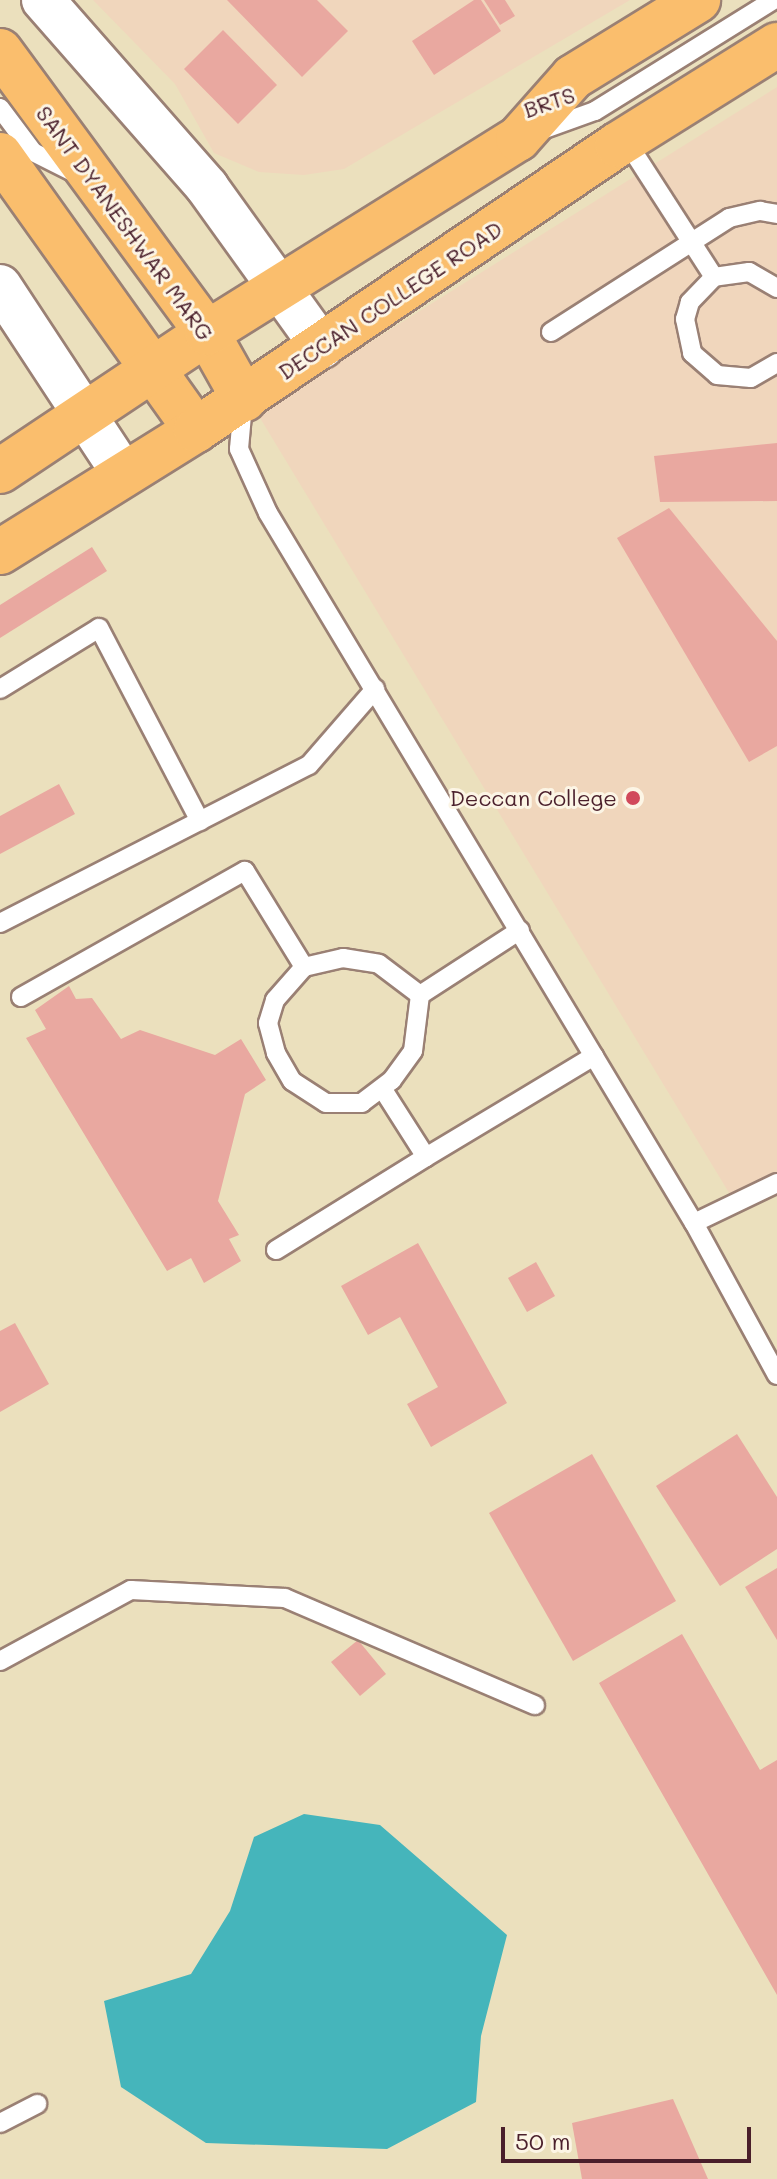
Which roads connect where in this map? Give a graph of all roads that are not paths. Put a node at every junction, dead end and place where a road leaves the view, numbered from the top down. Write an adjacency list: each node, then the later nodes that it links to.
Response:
1 (43, 0): 15 (street)
2 (698, 0): 8 (main road)
3 (773, 0): 7 (lane, BRTS)
4 (777, 45): 7 (main road, DECCAN COLLEGE ROAD)
5 (0, 51): 10 (main road, SANT DYANESHWAR MARG)
6 (0, 108): 9 (lane)
7 (610, 125): 8 (lane, BRTS); 12 (lane); 19 (main road, DECCAN COLLEGE ROAD)
8 (518, 139): 15 (main road)
9 (16, 154): 10 (lane); 20 (main road)
10 (97, 184): 18 (main road, SANT DYANESHWAR MARG)
11 (777, 214): 12 (lane)
12 (689, 239): 13 (lane); 17 (lane)
13 (714, 277): 16 (lane); 21 (lane)
14 (0, 286): 23 (street)
15 (280, 288): 18 (main road); 19 (street)
16 (777, 288)
17 (551, 332)
18 (207, 333): 20 (main road); 22 (main road, SANT DYANESHWAR MARG)
19 (322, 347): 22 (main road, DECCAN COLLEGE ROAD)
20 (153, 370): 23 (main road); 24 (main road)
21 (774, 374)
22 (244, 399): 24 (main road, DECCAN COLLEGE ROAD); 25 (lane)
23 (88, 416): 26 (main road); 27 (street)
24 (196, 430): 25 (lane); 27 (main road, DECCAN COLLEGE ROAD)
25 (239, 449): 30 (lane)
26 (0, 471)
27 (124, 475): 28 (main road, DECCAN COLLEGE ROAD)
28 (0, 552)
29 (0, 689): 31 (lane)
30 (375, 689): 31 (lane); 33 (lane)
31 (200, 821): 32 (lane)
32 (0, 923)
33 (520, 930): 35 (lane); 37 (lane)
34 (304, 967): 35 (lane); 36 (lane); 38 (lane)
35 (420, 995): 38 (lane)
36 (21, 997)
37 (594, 1056): 39 (lane); 41 (lane)
38 (382, 1088): 39 (lane)
39 (426, 1157): 42 (lane)
40 (777, 1183): 41 (lane)
41 (694, 1223): 43 (lane)
42 (276, 1250)
43 (777, 1375)
44 (0, 1661): 45 (lane)
45 (535, 1705)
46 (37, 2104): 47 (lane)
47 (0, 2123)

